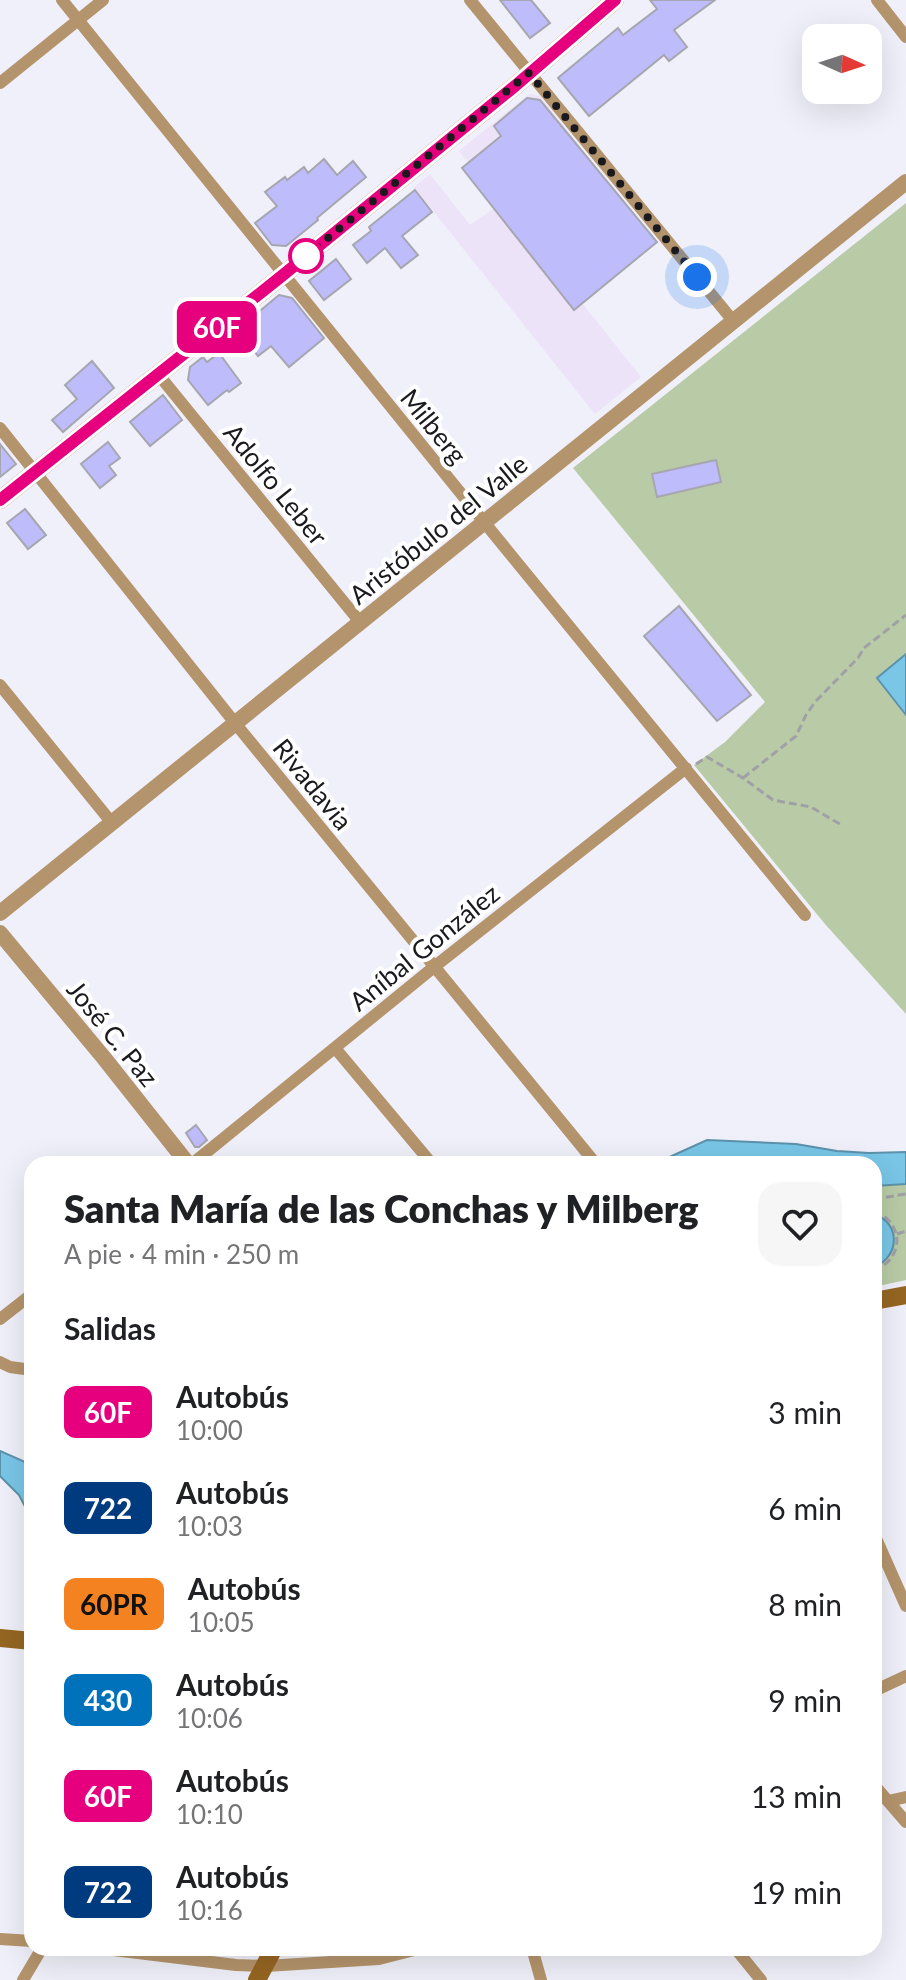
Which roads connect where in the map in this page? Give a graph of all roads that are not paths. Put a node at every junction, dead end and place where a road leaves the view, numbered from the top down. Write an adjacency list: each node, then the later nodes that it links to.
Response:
1 (62, 0): 6 (street, Milberg)
2 (103, 0): 6 (street)
3 (470, 0): 8 (street)
4 (615, 0): 8 (main road)
5 (877, 0): 7 (street)
6 (78, 20): 9 (street); 11 (street, Milberg)
7 (906, 37)
8 (529, 73): 11 (main road); 12 (street)
9 (0, 83)
10 (906, 182): 12 (street, Aristóbulo del Valle)
11 (283, 275): 13 (main road); 17 (street, Milberg)
12 (734, 322): 17 (street, Aristóbulo del Valle)
13 (158, 374): 15 (main road); 18 (street, Adolfo Leber)
14 (0, 428): 15 (street, Rivadavia)
15 (35, 472): 16 (main road); 20 (street, Rivadavia)
16 (0, 500)
17 (484, 522): 18 (street, Aristóbulo del Valle); 21 (street, Milberg)
18 (360, 622): 20 (street, Aristóbulo del Valle)
19 (0, 685): 22 (street)
20 (235, 723): 22 (street, Aristóbulo del Valle); 26 (street, Rivadavia)
21 (686, 768): 24 (street, Milberg); 26 (street, Aníbal González)
22 (112, 823): 23 (street, Aristóbulo del Valle)
23 (0, 913)
24 (805, 915)
25 (0, 933): 28 (street, José C. Paz)
26 (434, 967): 27 (street, Aníbal González); 31 (street, Rivadavia)
27 (335, 1048): 29 (street, Aníbal González); 30 (street)
28 (184, 1156)
29 (200, 1156)
30 (425, 1156)
31 (589, 1156)
32 (882, 1295): 33 (main road)
33 (906, 1295)
34 (24, 1300): 35 (street)
35 (0, 1319)
36 (0, 1362): 37 (street)
37 (24, 1369)
38 (882, 1552): 39 (street)
39 (906, 1606)
40 (0, 1638): 41 (main road)
41 (24, 1640)
42 (906, 1676): 43 (street)
43 (882, 1687)
44 (882, 1794): 46 (street)
45 (906, 1797): 46 (street)
46 (888, 1801): 47 (street)
47 (906, 1822)
48 (0, 1939): 49 (street)
49 (24, 1940)
50 (37, 1956): 56 (street)
51 (162, 1956): 55 (street)
52 (391, 1956): 55 (street)
53 (534, 1956): 57 (street)
54 (742, 1956): 58 (street)
55 (262, 1973)
56 (23, 1980)
57 (541, 1980)
58 (761, 1980)

